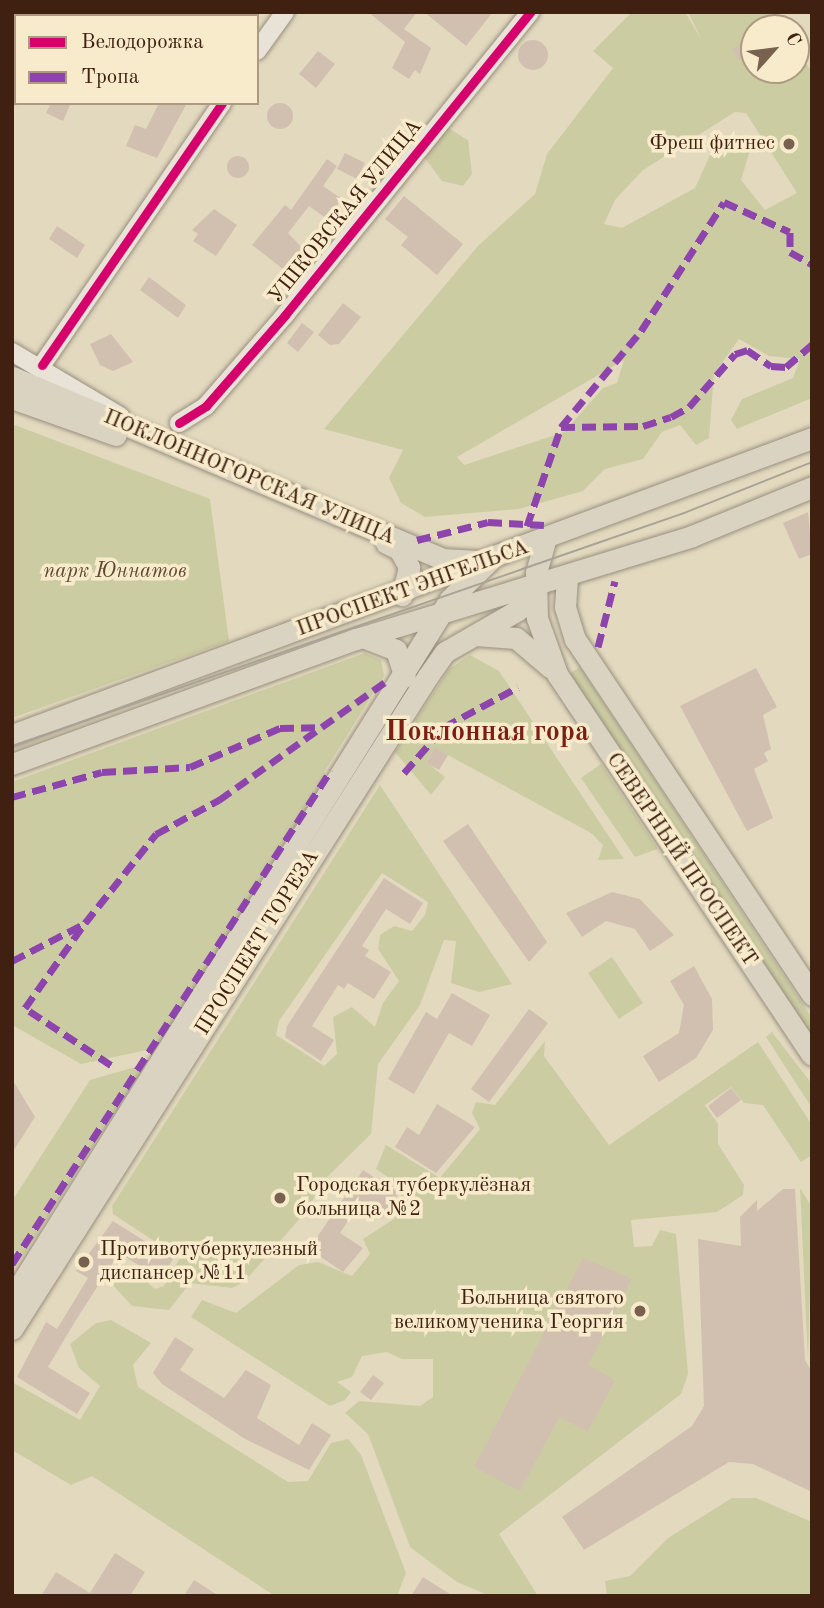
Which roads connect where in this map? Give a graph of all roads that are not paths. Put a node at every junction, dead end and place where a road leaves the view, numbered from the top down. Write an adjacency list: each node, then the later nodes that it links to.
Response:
1 (285, 12): 3 (street)
2 (530, 12): 9 (street, УШКОВСКАЯ УЛИЦА)
3 (259, 48)
4 (221, 105): 6 (street)
5 (12, 352): 6 (street)
6 (42, 365): 11 (street)
7 (12, 377): 11 (main road, ПОКЛОННОГОРСКАЯ УЛИЦА)
8 (12, 398): 17 (main road, ПОКЛОННОГОРСКАЯ УЛИЦА)
9 (179, 423)
10 (812, 438): 13 (main road, ПРОСПЕКТ ЭНГЕЛЬСА)
11 (164, 445): 14 (main road, ПОКЛОННОГОРСКАЯ УЛИЦА)
12 (812, 487): 15 (main road, ПРОСПЕКТ ЭНГЕЛЬСА)
13 (545, 541): 14 (main road, ПРОСПЕКТ ЭНГЕЛЬСА); 16 (main road, СЕВЕРНЫЙ ПРОСПЕКТ)
14 (491, 560): 17 (main road, ПРОСПЕКТ ЭНГЕЛЬСА); 18 (main road, ПРОСПЕКТ ТОРЕЗА)
15 (567, 578): 16 (main road, ПРОСПЕКТ ЭНГЕЛЬСА); 25 (main road, СЕВЕРНЫЙ ПРОСПЕКТ)
16 (536, 589): 18 (main road, ПРОСПЕКТ ЭНГЕЛЬСА); 19 (main road, ПРОСПЕКТ ТОРЕЗА); 21 (main road, СЕВЕРНЫЙ ПРОСПЕКТ)
17 (402, 595): 23 (main road, ПРОСПЕКТ ЭНГЕЛЬСА)
18 (442, 615): 20 (main road, ПРОСПЕКТ ЭНГЕЛЬСА); 22 (main road, ПРОСПЕКТ ТОРЕЗА)
19 (464, 638): 21 (main road); 28 (main road, ПРОСПЕКТ ТОРЕЗА)
20 (356, 639): 22 (main road); 24 (main road, ПРОСПЕКТ ЭНГЕЛЬСА)
21 (556, 674): 26 (main road, СЕВЕРНЫЙ ПРОСПЕКТ)
22 (405, 677): 27 (main road, ПРОСПЕКТ ТОРЕЗА)
23 (12, 735)
24 (12, 764)
25 (812, 995)
26 (812, 1055)
27 (12, 1298)
28 (12, 1329)

